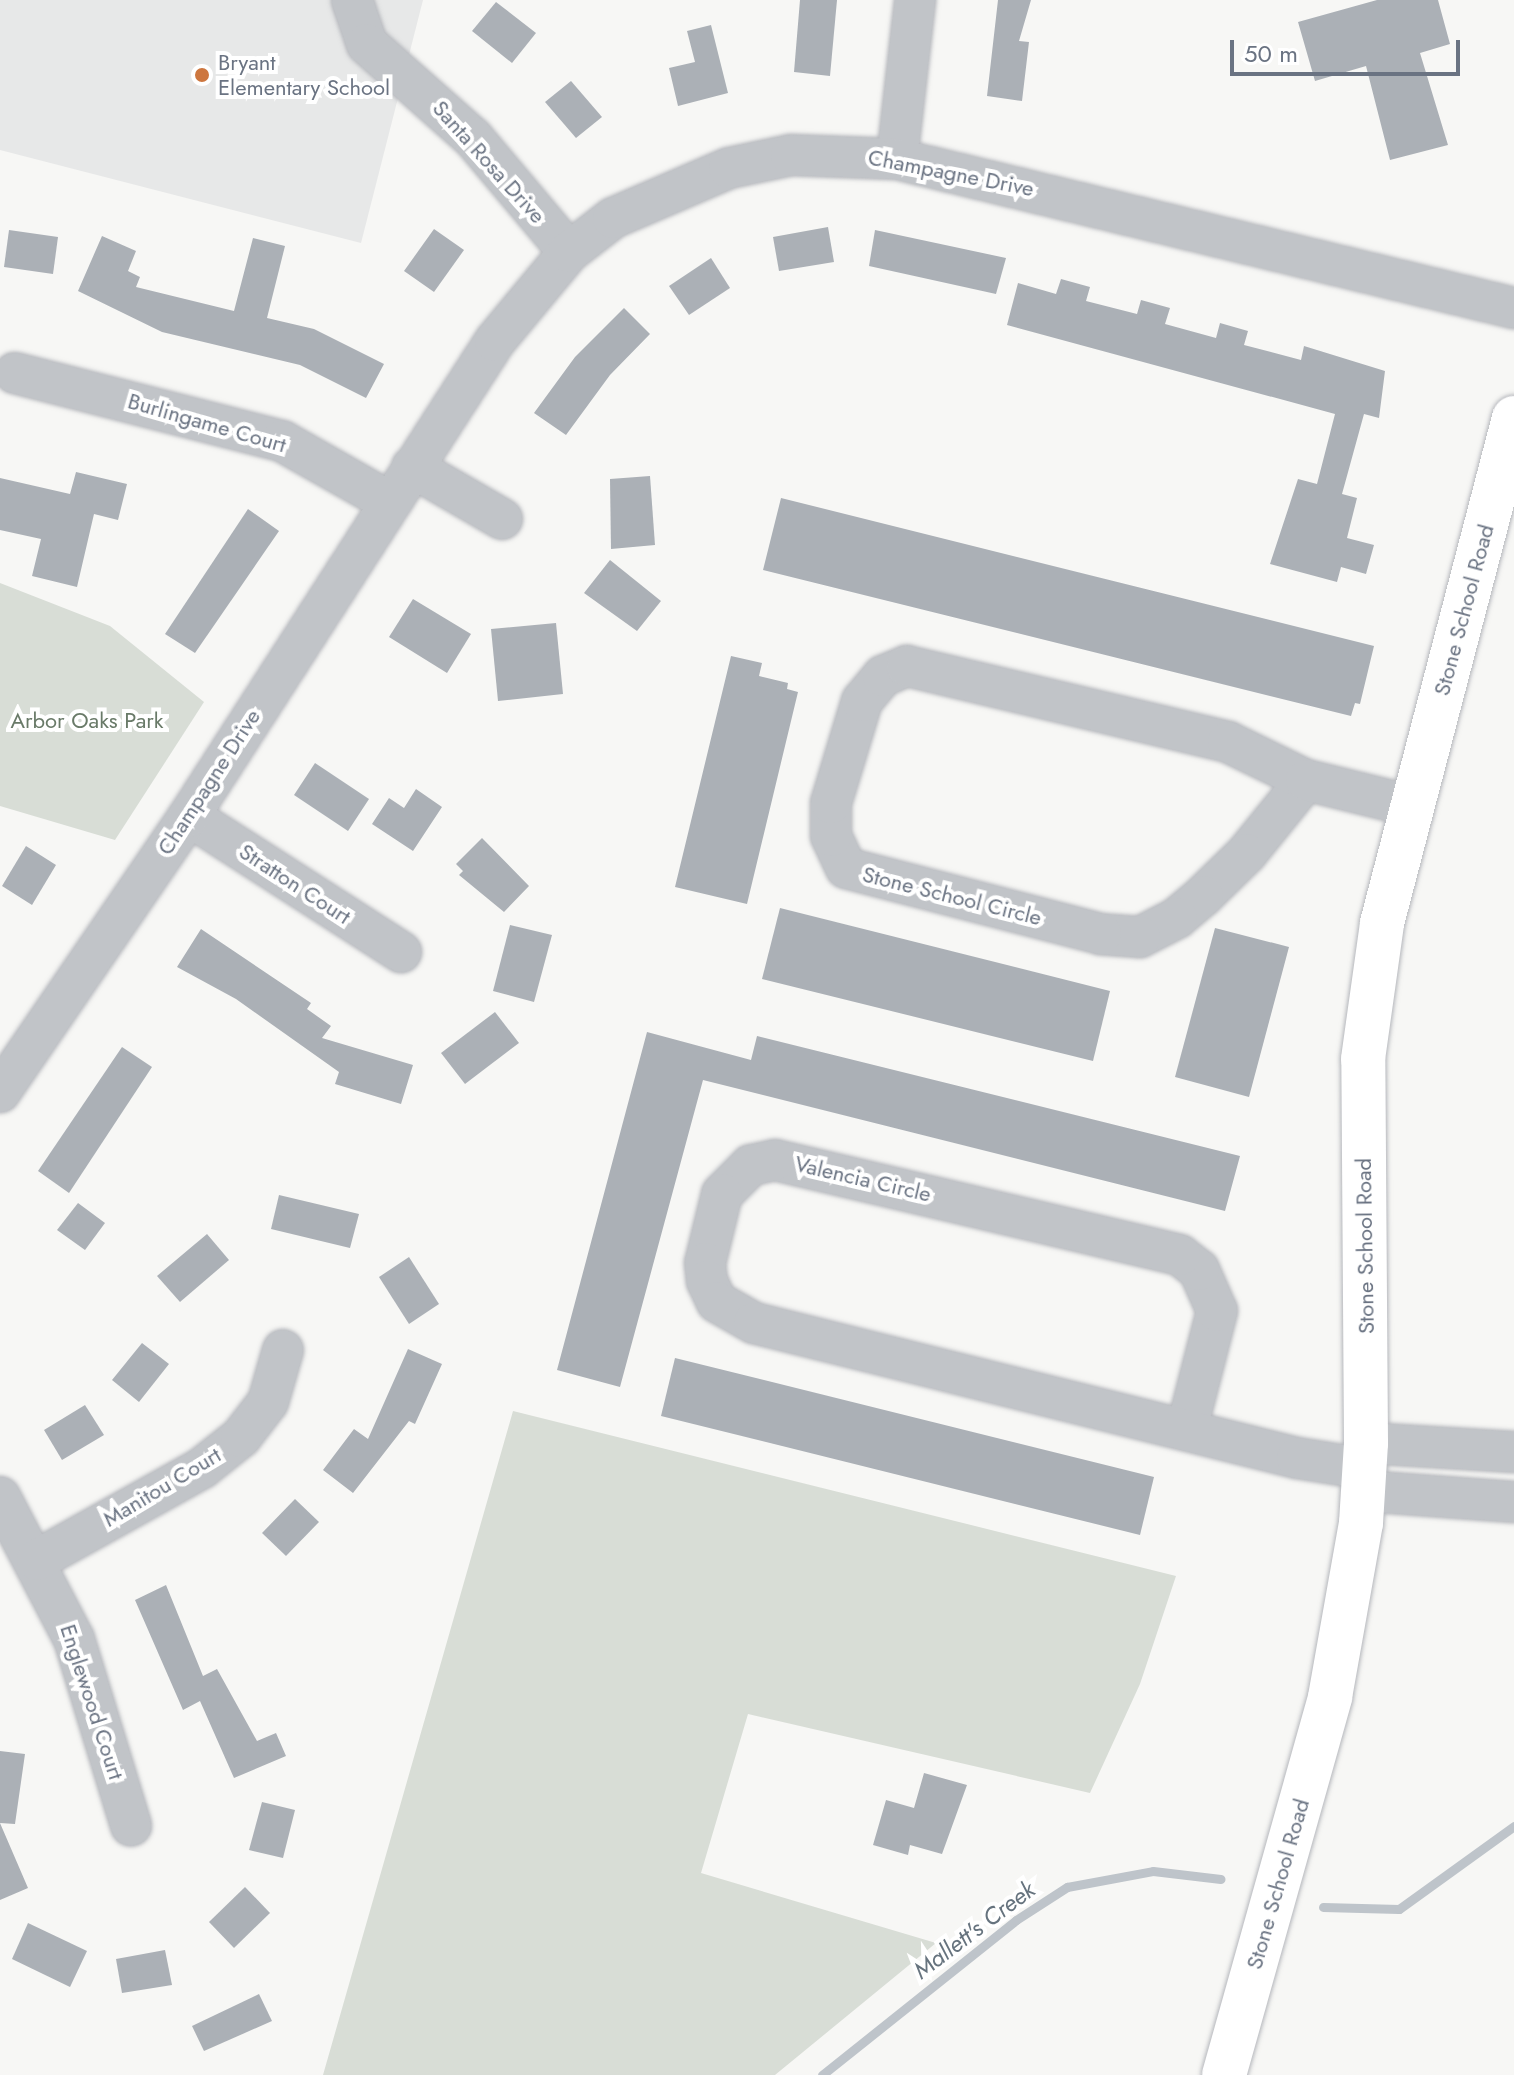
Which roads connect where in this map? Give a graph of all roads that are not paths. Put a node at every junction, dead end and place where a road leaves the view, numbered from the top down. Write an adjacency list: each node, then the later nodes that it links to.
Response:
1 (352, 0): 4 (street, Santa Rosa Drive)
2 (915, 0): 3 (street)
3 (897, 159): 4 (street, Champagne Drive); 5 (street, Champagne Drive)
4 (569, 252): 8 (street, Champagne Drive)
5 (1514, 308)
6 (15, 373): 9 (street, Burlingame Court)
7 (1514, 418): 12 (main road, Stone School Road)
8 (412, 467): 9 (street, Champagne Drive); 10 (street)
9 (388, 501): 13 (street, Champagne Drive)
10 (502, 519)
11 (1306, 780): 11 (street, Stone School Circle); 12 (street, Stone School Circle)
12 (1412, 806): 19 (main road, Stone School Road)
13 (189, 816): 14 (street, Stratton Court); 15 (street, Champagne Drive)
14 (401, 952)
15 (0, 1092)
16 (283, 1350): 22 (street, Manitou Court)
17 (1187, 1428): 17 (street, Valencia Circle); 19 (street, Valencia Circle)
18 (1514, 1452): 19 (street)
19 (1365, 1468): 21 (street); 24 (main road, Stone School Road)
20 (0, 1497): 22 (street, Englewood Court)
21 (1514, 1502)
22 (37, 1560): 23 (street, Englewood Court)
23 (131, 1826)
24 (1224, 2075)

